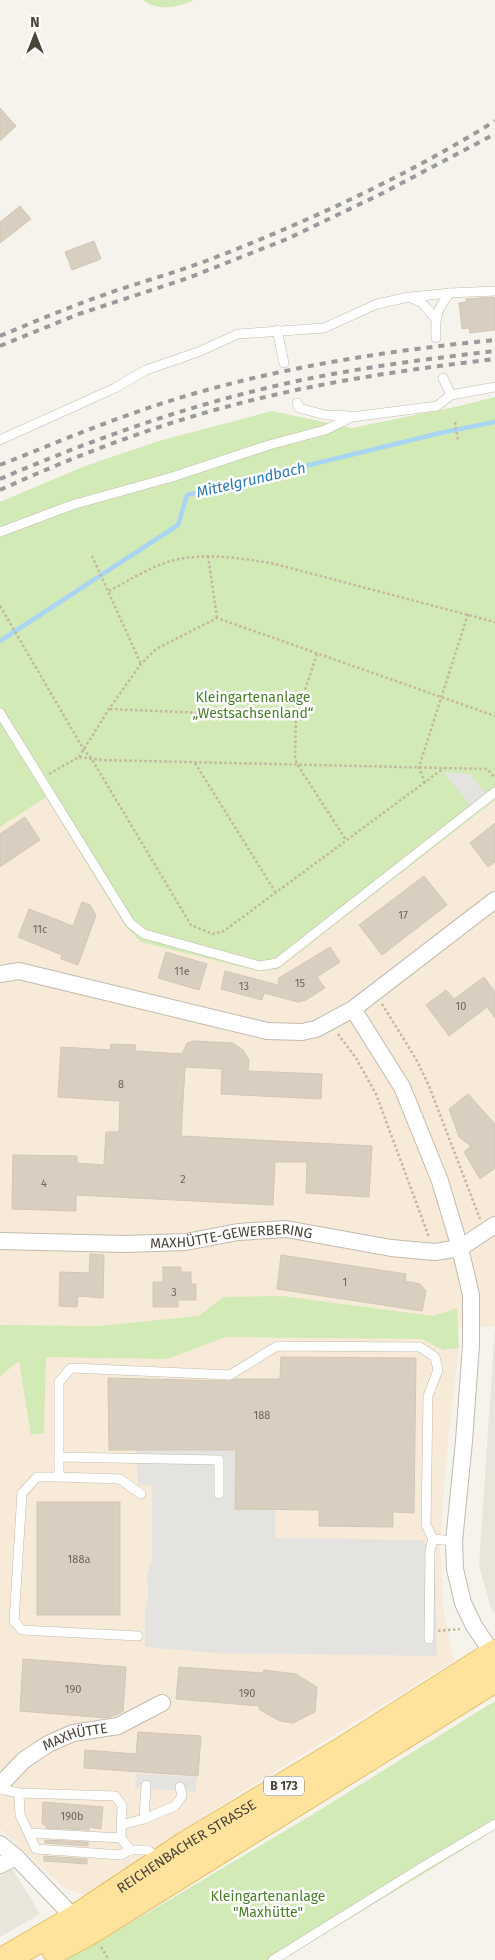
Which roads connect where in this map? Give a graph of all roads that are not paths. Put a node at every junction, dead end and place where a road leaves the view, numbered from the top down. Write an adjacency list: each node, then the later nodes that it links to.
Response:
1 (495, 291): 2 (lane)
2 (450, 294): 3 (lane); 4 (lane)
3 (408, 297): 4 (lane); 5 (lane)
4 (435, 318): 6 (lane)
5 (277, 330): 7 (lane); 13 (lane)
6 (436, 338)
7 (284, 363)
8 (443, 378): 10 (lane)
9 (495, 386): 10 (lane)
10 (451, 395): 12 (lane)
11 (297, 403): 12 (lane)
12 (352, 417): 14 (lane)
13 (0, 440)
14 (0, 532)
15 (0, 713): 16 (lane)
16 (495, 792)
17 (495, 900): 19 (street)
18 (0, 974): 19 (street)
19 (353, 1009): 22 (street)
20 (490, 1229): 22 (street, MAXHÜTTE-GEWERBERING)
21 (0, 1241): 22 (street, MAXHÜTTE-GEWERBERING)
22 (460, 1248): 28 (street)
23 (59, 1457): 24 (lane); 26 (lane); 27 (lane)
24 (59, 1477): 25 (lane); 30 (lane)
25 (141, 1494)
26 (218, 1494)
27 (433, 1540): 28 (lane); 29 (lane)
28 (454, 1541): 31 (street)
29 (429, 1635)
30 (138, 1636)
31 (495, 1661): 46 (main road, REICHENBACHER STRASSE / B 173); 48 (main road, REICHENBACHER STRASSE / B 173)
32 (162, 1703): 33 (street, MAXHÜTTE)
33 (0, 1785)
34 (146, 1785): 38 (lane)
35 (180, 1787): 38 (lane)
36 (0, 1789): 37 (lane)
37 (19, 1793): 40 (lane); 41 (lane)
38 (144, 1819): 40 (lane)
39 (495, 1824): 51 (lane)
40 (121, 1825): 42 (lane)
41 (29, 1833): 42 (lane); 44 (lane)
42 (121, 1838): 44 (lane)
43 (0, 1844): 45 (street)
44 (130, 1850): 46 (lane)
45 (16, 1857): 47 (street); 48 (street)
46 (160, 1862): 48 (main road, REICHENBACHER STRASSE / B 173)
47 (0, 1865)
48 (81, 1926): 49 (main road, REICHENBACHER STRASSE / B 173); 50 (main road, REICHENBACHER STRASSE / B 173)
49 (4, 1960)
50 (36, 1960)
51 (273, 1960)

